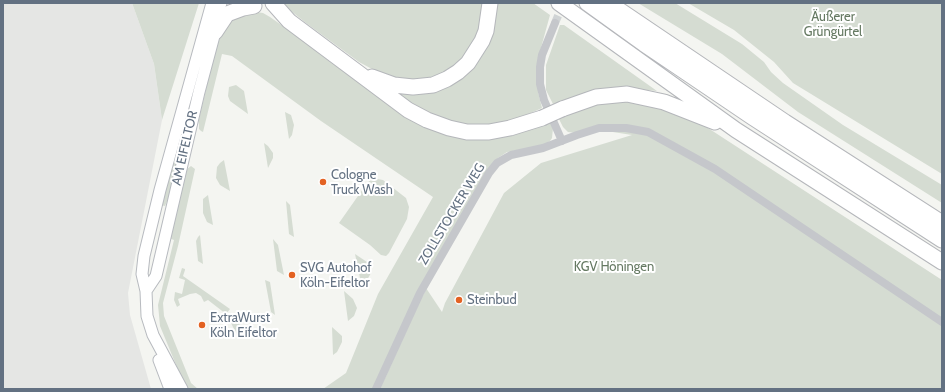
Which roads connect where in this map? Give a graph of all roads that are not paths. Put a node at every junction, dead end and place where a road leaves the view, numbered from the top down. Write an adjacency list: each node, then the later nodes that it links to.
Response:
1 (212, 3): 18 (main road, AM EIFELTOR)
2 (221, 3): 11 (main road, AM EIFELTOR)
3 (273, 3): 9 (highway)
4 (490, 3): 12 (highway)
5 (559, 3): 13 (highway)
6 (587, 3): 16 (highway)
7 (609, 3): 15 (highway)
8 (251, 4): 9 (highway); 11 (highway)
9 (289, 21): 12 (highway)
10 (556, 22): 14 (street)
11 (215, 32): 18 (main road, AM EIFELTOR)
12 (360, 73): 13 (highway, bridge)
13 (736, 130): 17 (highway)
14 (562, 141): 19 (street, ZOLLSTOCKER WEG); 23 (street, ZOLLSTOCKER WEG)
15 (942, 223)
16 (942, 240)
17 (942, 262)
18 (146, 291): 20 (main road, AM EIFELTOR)
19 (942, 322)
20 (155, 340): 21 (main road, AM EIFELTOR); 22 (main road, AM EIFELTOR)
21 (170, 389)
22 (182, 389)
23 (376, 389)

